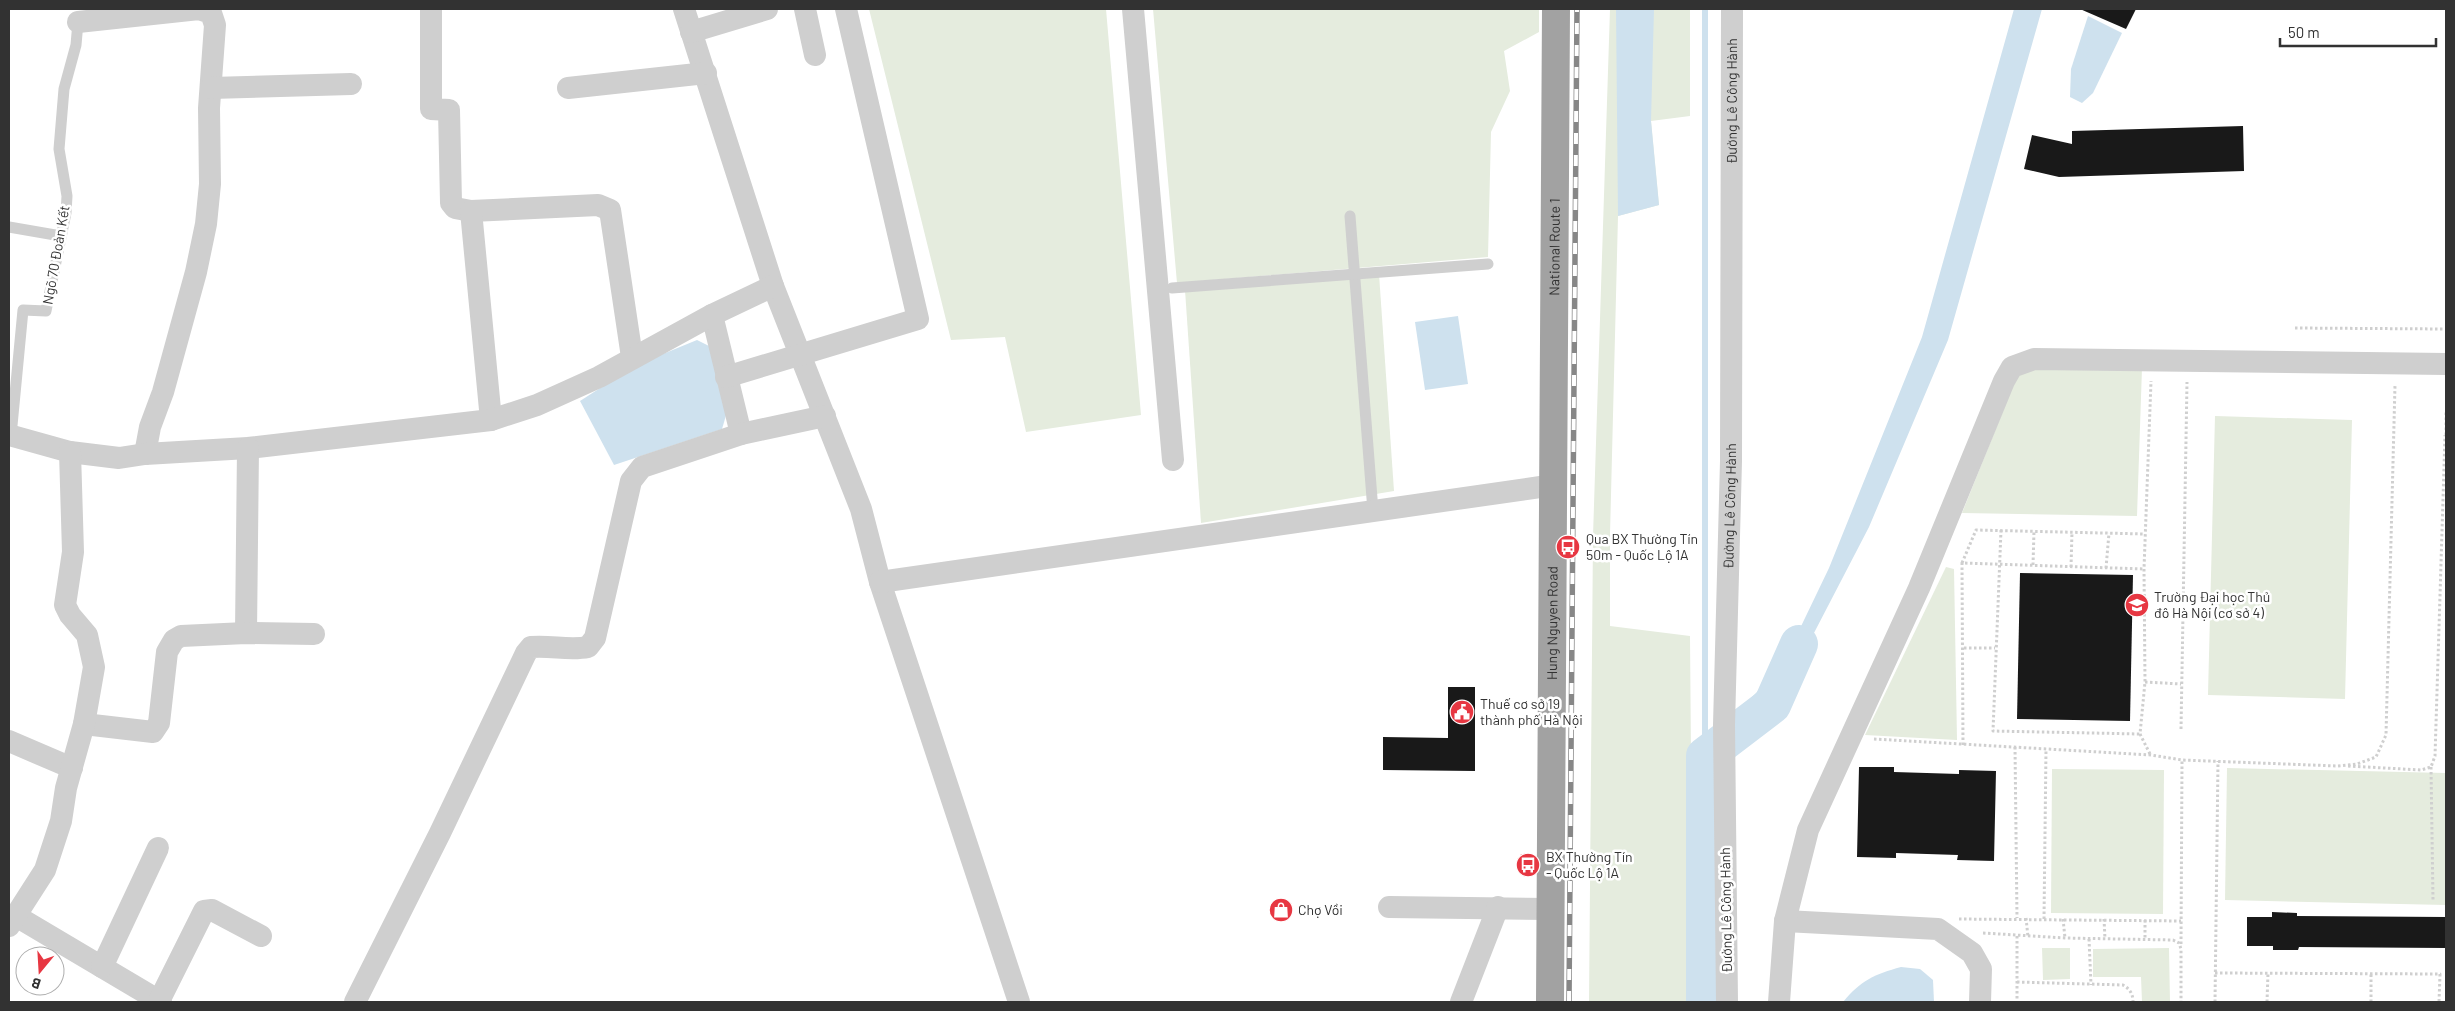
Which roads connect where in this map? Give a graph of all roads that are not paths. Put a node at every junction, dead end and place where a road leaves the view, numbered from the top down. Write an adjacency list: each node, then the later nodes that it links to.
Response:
1 (431, 9): 17 (street)
2 (684, 9): 11 (street)
3 (767, 9): 11 (street)
4 (805, 9): 12 (street)
5 (846, 9): 26 (street)
6 (1133, 9): 37 (street)
7 (1556, 9): 38 (highway, National Route 1)
8 (1732, 9): 59 (street, Đường Lê Công Hành)
9 (153, 11): 10 (street); 15 (street)
10 (78, 22): 20 (lane, Ngõ 70 Đoàn Kết)
11 (691, 32): 13 (street)
12 (815, 55)
13 (706, 73): 16 (street); 23 (street)
14 (351, 84): 15 (street)
15 (211, 88): 36 (street)
16 (568, 88)
17 (471, 211): 27 (street); 31 (street)
18 (1350, 216): 22 (lane)
19 (9, 227): 20 (lane)
20 (61, 236): 33 (lane, Ngõ 70 Đoàn Kết)
21 (1488, 264): 22 (lane)
22 (1355, 275): 24 (lane); 39 (lane)
23 (773, 286): 25 (street); 26 (street)
24 (1172, 288)
25 (712, 315): 27 (street); 29 (street)
26 (801, 354): 29 (street); 30 (street)
27 (632, 357): 31 (street)
28 (2446, 364): 51 (street)
29 (726, 377): 32 (street)
30 (825, 416): 32 (street); 40 (street)
31 (491, 420): 34 (street)
32 (741, 434): 55 (street)
33 (10, 435): 35 (street)
34 (248, 448): 36 (street); 41 (street)
35 (70, 452): 36 (street); 43 (street)
36 (145, 454)
37 (1173, 460)
38 (1554, 485): 39 (street); 49 (highway, Hung Nguyen Road)
39 (1373, 511): 40 (street)
40 (880, 582): 56 (street)
41 (246, 633): 42 (street); 43 (street)
42 (314, 634)
43 (84, 724): 45 (street)
44 (9, 741): 45 (street)
45 (72, 768): 50 (street)
46 (158, 848): 53 (street)
47 (1388, 907): 48 (street)
48 (1498, 907): 49 (street); 57 (street)
49 (1551, 909): 58 (highway, Hung Nguyen Road)
50 (12, 921): 53 (street)
51 (1785, 921): 60 (street); 61 (street)
52 (261, 936): 54 (street)
53 (102, 967): 54 (street)
54 (159, 1002)
55 (355, 1002)
56 (1020, 1002)
57 (1460, 1002)
58 (1550, 1002)
59 (1727, 1002)
60 (1779, 1002)
61 (1980, 1002)

